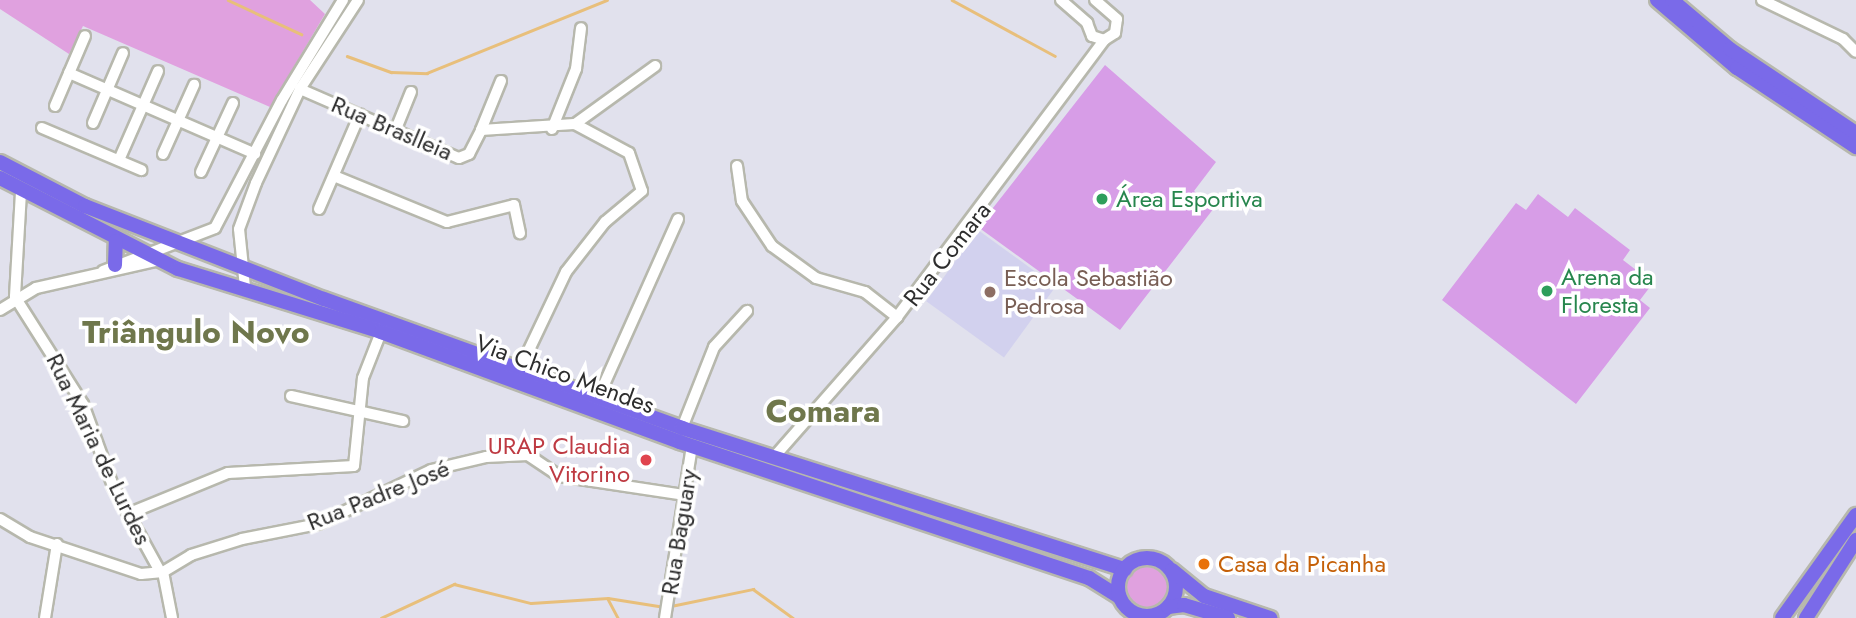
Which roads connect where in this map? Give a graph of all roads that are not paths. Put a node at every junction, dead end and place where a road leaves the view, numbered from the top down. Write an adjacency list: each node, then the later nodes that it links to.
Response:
1 (344, 0): 12 (street)
2 (358, 0): 14 (street)
3 (1061, 0): 8 (street)
4 (1657, 0): 37 (main road)
5 (1672, 0): 35 (main road)
6 (1762, 0): 13 (street)
7 (1100, 4): 8 (street); 11 (street)
8 (1087, 23): 11 (street)
9 (582, 28): 33 (street)
10 (85, 36): 18 (street)
11 (1104, 40): 62 (street, Rua Comara)
12 (316, 43): 14 (street); 39 (street)
13 (1855, 47)
14 (327, 50): 22 (street)
15 (123, 53): 21 (street)
16 (655, 66): 30 (street)
17 (158, 71): 25 (street)
18 (69, 73): 21 (street); 26 (street)
19 (501, 81): 34 (street)
20 (194, 85): 28 (street)
21 (107, 89): 25 (street); 29 (street)
22 (300, 89): 27 (street, Rua Braslleia); 57 (street)
23 (411, 92): 32 (street)
24 (233, 103): 36 (street)
25 (143, 105): 28 (street); 40 (street)
26 (55, 106)
27 (360, 114): 32 (street, Rua Braslleia); 45 (street)
28 (179, 120): 36 (street); 38 (street)
29 (93, 123)
30 (575, 124): 33 (street, Rua Braslleia); 64 (street)
31 (43, 128): 40 (street)
32 (396, 129): 34 (street, Rua Braslleia)
33 (552, 129): 34 (street, Rua Braslleia)
34 (481, 130)
35 (1856, 133)
36 (217, 137): 39 (street); 44 (street)
37 (1856, 147)
38 (163, 154)
39 (255, 154): 52 (street)
40 (119, 160): 43 (street)
41 (0, 162): 52 (main road, Via Chico Mendes)
42 (737, 166): 62 (street)
43 (141, 170)
44 (201, 172)
45 (334, 176): 48 (street); 50 (street)
46 (0, 178): 47 (main road, Via Chico Mendes)
47 (21, 192): 51 (main road, Via Chico Mendes); 59 (street)
48 (320, 209)
49 (678, 219): 66 (street)
50 (520, 233)
51 (116, 241): 53 (main road, Via Chico Mendes); 56 (main road)
52 (182, 244): 53 (street); 55 (main road); 57 (main road, Via Chico Mendes)
53 (142, 254): 54 (main road, Via Chico Mendes); 56 (street)
54 (156, 261): 55 (main road, Via Chico Mendes); 56 (street)
55 (171, 267): 58 (main road, Via Chico Mendes)
56 (109, 268): 59 (street)
57 (244, 269): 58 (street); 64 (main road, Via Chico Mendes)
58 (245, 287): 63 (main road, Via Chico Mendes)
59 (15, 297): 60 (street); 73 (street, Rua Maria de Lurdes)
60 (0, 310)
61 (747, 311): 69 (street)
62 (897, 317): 71 (street, Rua Comara)
63 (381, 332): 67 (street); 70 (main road, Via Chico Mendes)
64 (520, 369): 66 (main road, Via Chico Mendes)
65 (291, 396): 67 (street)
66 (598, 398): 69 (main road, Via Chico Mendes)
67 (358, 410): 68 (street); 73 (street)
68 (403, 421)
69 (682, 428): 71 (main road, Via Chico Mendes)
70 (692, 446): 72 (street, Rua Baguary); 81 (main road, Via Chico Mendes)
71 (775, 456): 79 (main road, Via Chico Mendes)
72 (684, 495): 80 (street, Rua Padre José); 85 (street, Rua Baguary)
73 (130, 513): 80 (street, Rua Maria de Lurdes)
74 (1856, 515): 88 (main road)
75 (2, 524): 77 (street, Rua Padre José)
76 (1856, 540): 89 (main road)
77 (57, 544): 80 (street, Rua Padre José); 83 (street)
78 (1168, 566): 79 (main road); 82 (main road); 87 (main road)
79 (1125, 569): 81 (main road)
80 (160, 570): 84 (street, Rua Maria de Lurdes)
81 (1120, 597): 82 (main road)
82 (1168, 607): 86 (main road)
83 (45, 618)
84 (172, 618)
85 (665, 618)
86 (1227, 618)
87 (1270, 618)
88 (1782, 618)
89 (1805, 618)

